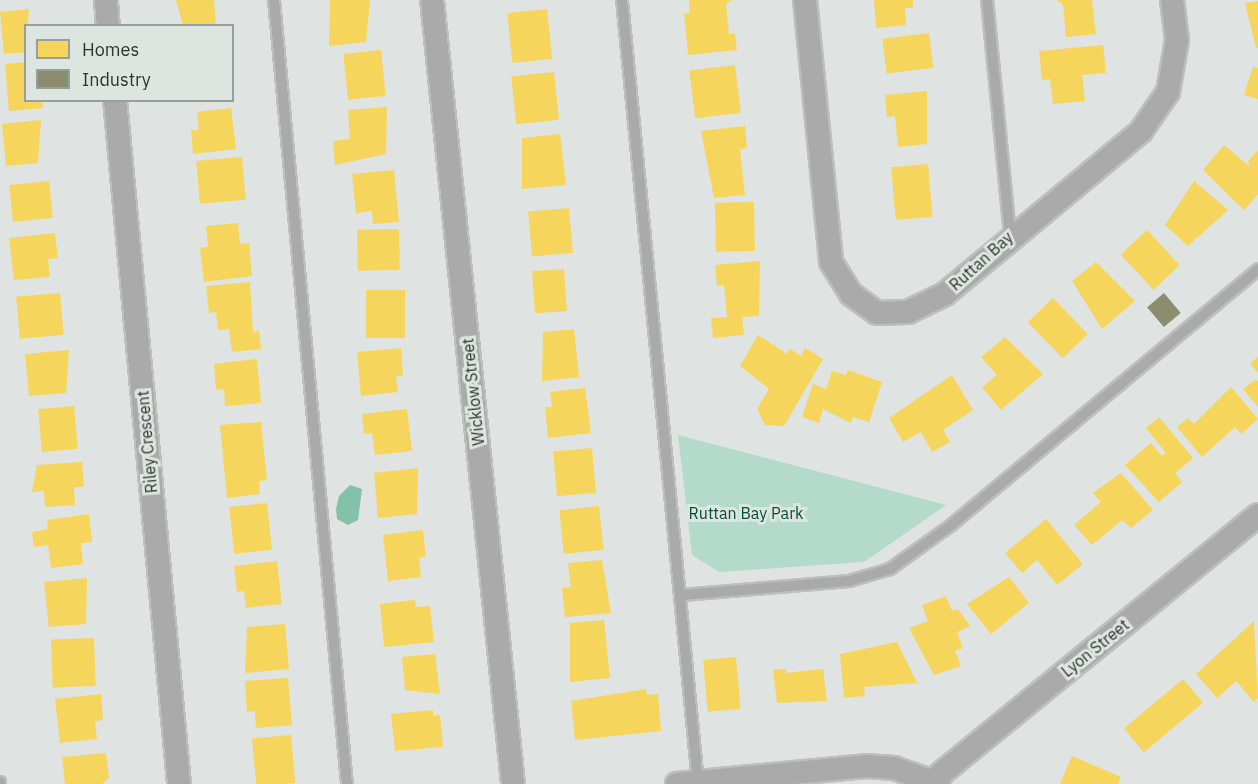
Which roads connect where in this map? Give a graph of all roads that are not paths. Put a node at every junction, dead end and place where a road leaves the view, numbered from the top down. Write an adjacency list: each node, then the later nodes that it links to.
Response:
1 (106, 0): 8 (street)
2 (274, 0): 17 (lane)
3 (432, 0): 18 (street, Wicklow Street)
4 (622, 0): 13 (lane)
5 (805, 0): 10 (street, Ruttan Bay)
6 (987, 0): 10 (lane)
7 (1172, 0): 10 (street, Ruttan Bay)
8 (108, 24)
9 (115, 102): 16 (street, Riley Crescent)
10 (1010, 235)
11 (1258, 269): 13 (lane)
12 (1258, 515): 15 (street, Lyon Street)
13 (682, 595): 14 (lane)
14 (687, 783): 15 (street)
15 (932, 783)
16 (179, 784)
17 (347, 784)
18 (513, 784)

